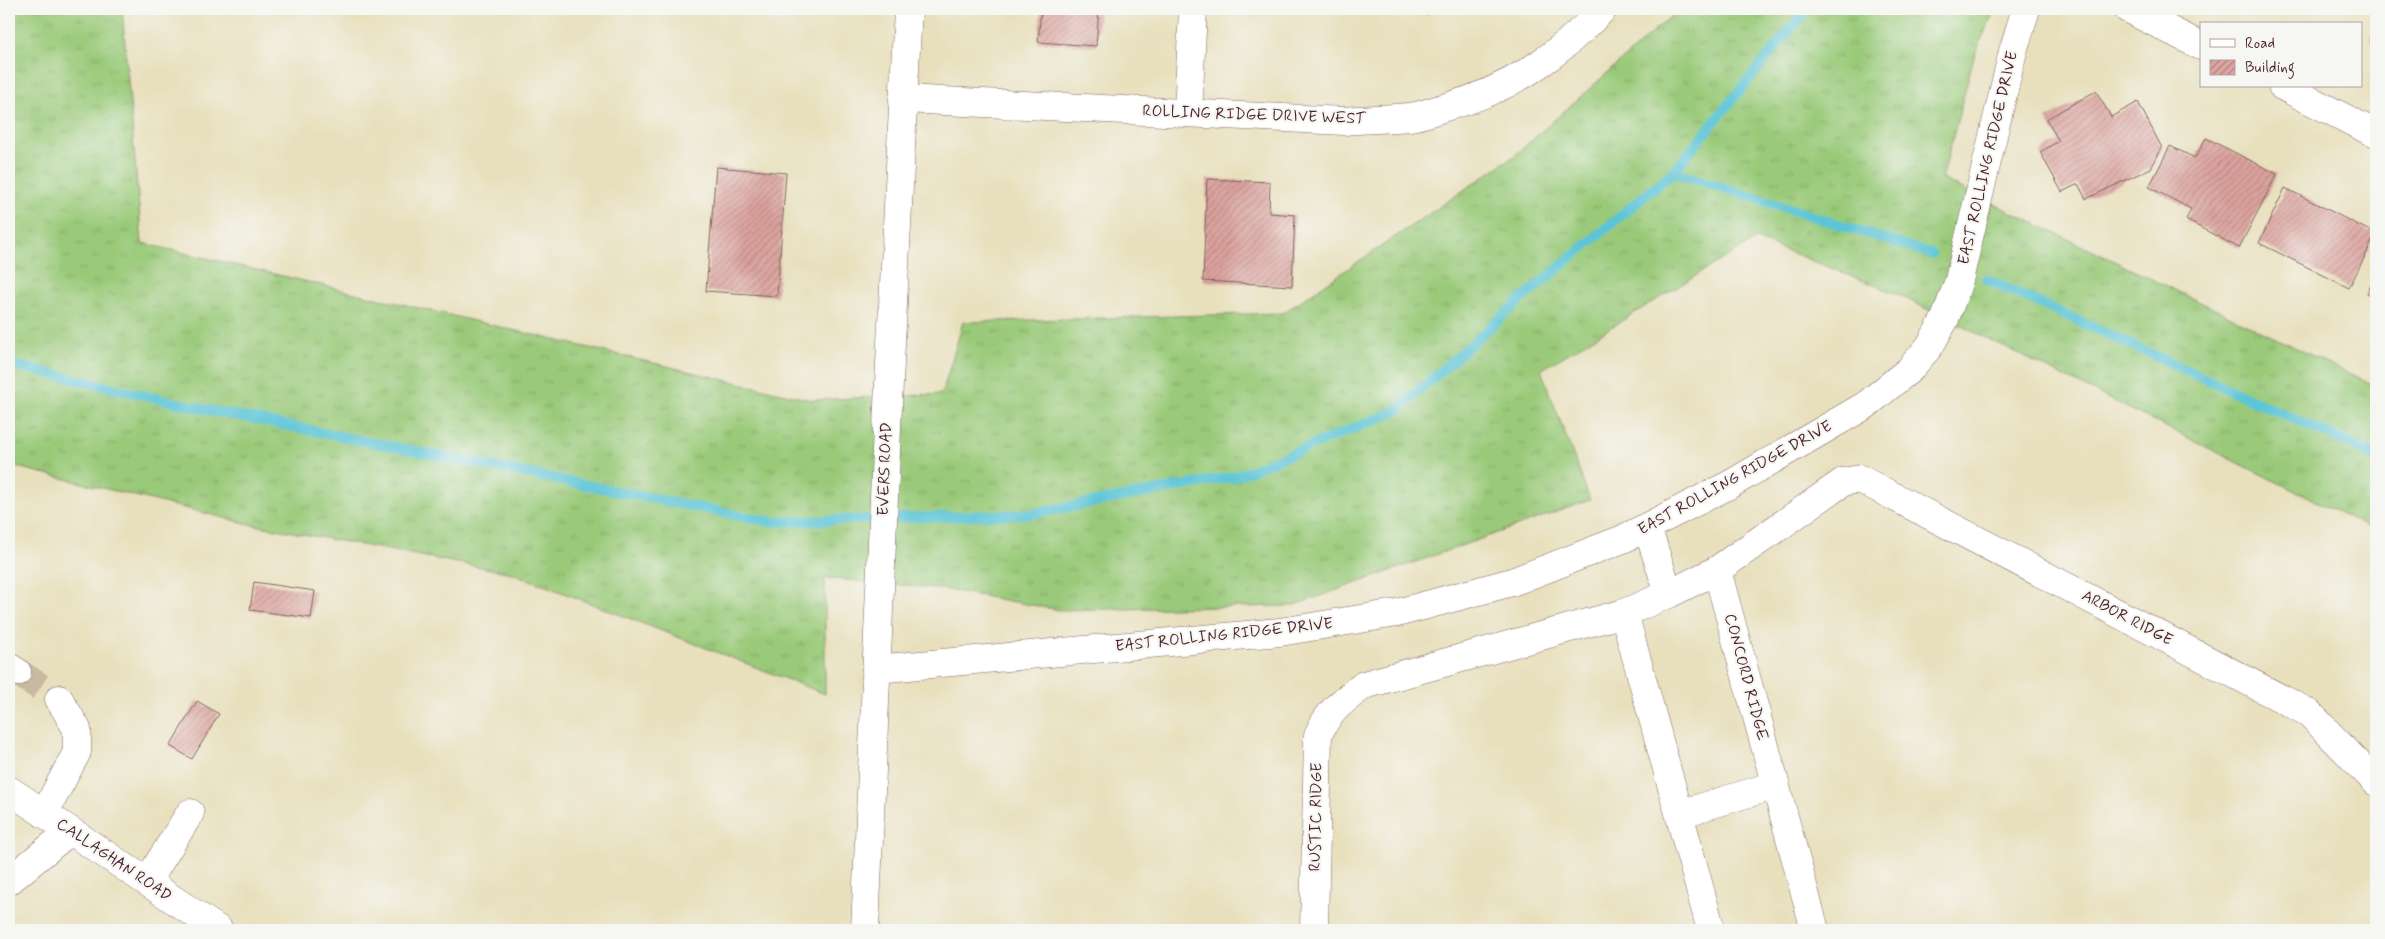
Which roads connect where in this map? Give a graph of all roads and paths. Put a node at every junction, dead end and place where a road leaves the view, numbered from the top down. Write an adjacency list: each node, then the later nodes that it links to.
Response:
1 (908, 9): 8 (street, EVERS ROAD)
2 (1193, 9): 9 (street)
3 (1603, 9): 9 (street, ROLLING RIDGE DRIVE WEST)
4 (2026, 9): 11 (street, EAST ROLLING RIDGE DRIVE)
5 (2128, 9): 6 (street)
6 (2200, 45)
7 (2286, 88): 10 (street)
8 (903, 99): 9 (street, ROLLING RIDGE DRIVE WEST); 15 (street, EVERS ROAD)
9 (1188, 113)
10 (2376, 134)
11 (1647, 527): 13 (street); 15 (street, EAST ROLLING RIDGE DRIVE)
12 (1717, 570): 13 (street); 17 (street, ARBOR RIDGE); 18 (street, CONCORD RIDGE)
13 (1668, 594): 14 (street)
14 (1624, 612): 22 (street); 28 (street, RUSTIC RIDGE)
15 (876, 668): 27 (street, EVERS ROAD)
16 (59, 699): 21 (street)
17 (2376, 782)
18 (1776, 785): 22 (street); 30 (street, CONCORD RIDGE)
19 (9, 790): 21 (street, CALLAGHAN ROAD)
20 (190, 813): 25 (street)
21 (44, 814): 23 (street, CALLAGHAN ROAD)
22 (1680, 814): 29 (street)
23 (70, 831): 24 (street); 25 (street, CALLAGHAN ROAD)
24 (9, 881)
25 (147, 882): 26 (street, CALLAGHAN ROAD)
26 (219, 930)
27 (865, 930)
28 (1314, 930)
29 (1711, 930)
30 (1815, 930)

